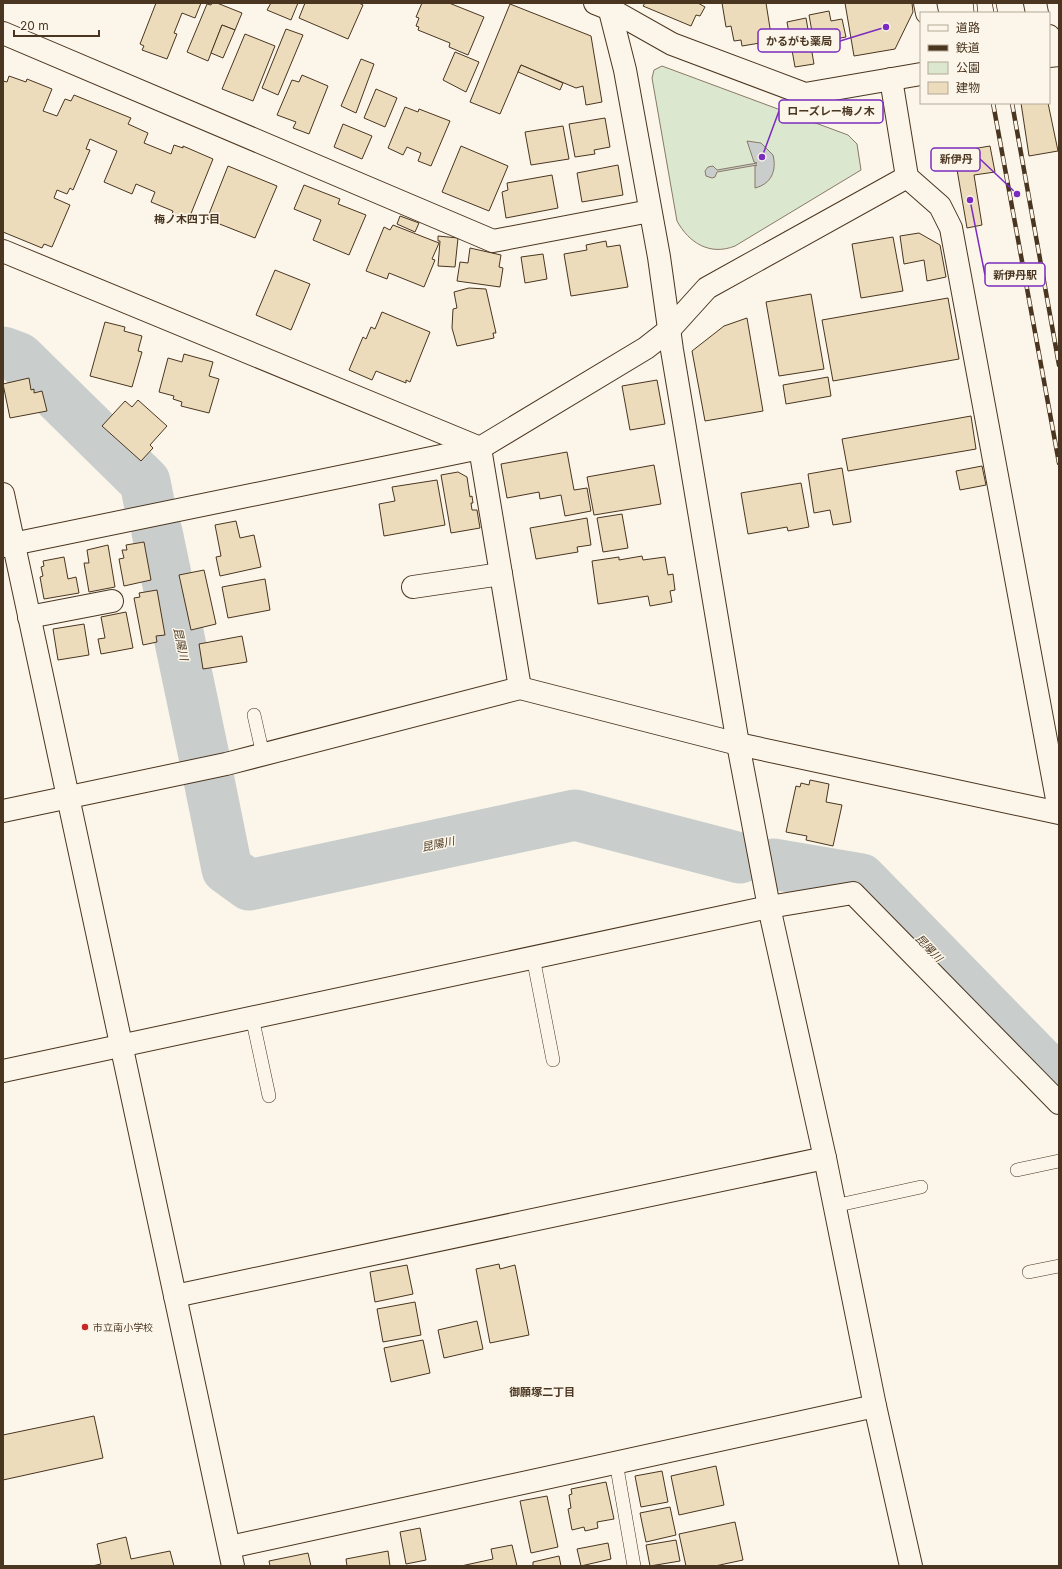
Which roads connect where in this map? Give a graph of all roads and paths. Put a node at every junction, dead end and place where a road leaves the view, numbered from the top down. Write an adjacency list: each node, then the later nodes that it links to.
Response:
1 (604, 5): 6 (street); 8 (street)
2 (3, 33): 8 (street)
3 (1050, 38): 4 (street)
4 (1059, 53)
5 (920, 74): 6 (street)
6 (891, 79): 7 (street)
7 (908, 177): 10 (street); 23 (street)
8 (650, 211): 10 (street)
9 (3, 251): 11 (street)
10 (669, 330): 11 (street); 20 (street)
11 (480, 448): 13 (street); 14 (street)
12 (3, 494): 13 (street)
13 (8, 545): 17 (street)
14 (501, 574): 15 (street); 18 (street)
15 (413, 586)
16 (112, 601): 17 (street)
17 (30, 617): 22 (street)
18 (520, 688): 20 (street); 21 (street)
19 (254, 715): 21 (lane)
20 (738, 744): 25 (street); 26 (street)
21 (264, 755): 22 (street)
22 (68, 797): 24 (street); 29 (street)
23 (1059, 810)
24 (3, 811)
25 (1059, 813)
26 (769, 907): 27 (street); 33 (street); 34 (street)
27 (533, 957): 28 (street); 30 (lane)
28 (252, 1018): 29 (street); 32 (lane)
29 (120, 1045): 31 (street); 41 (street)
30 (553, 1060)
31 (3, 1071)
32 (269, 1096)
33 (1059, 1103)
34 (825, 1158): 38 (street); 41 (street)
35 (1059, 1161): 36 (lane)
36 (1017, 1170)
37 (921, 1187): 38 (lane)
38 (834, 1206): 42 (street)
39 (1059, 1266): 40 (lane)
40 (1029, 1272)
41 (175, 1296): 44 (street)
42 (875, 1406): 43 (street); 46 (street)
43 (616, 1462): 44 (street); 45 (lane)
44 (232, 1557)
45 (634, 1566)
46 (911, 1566)

